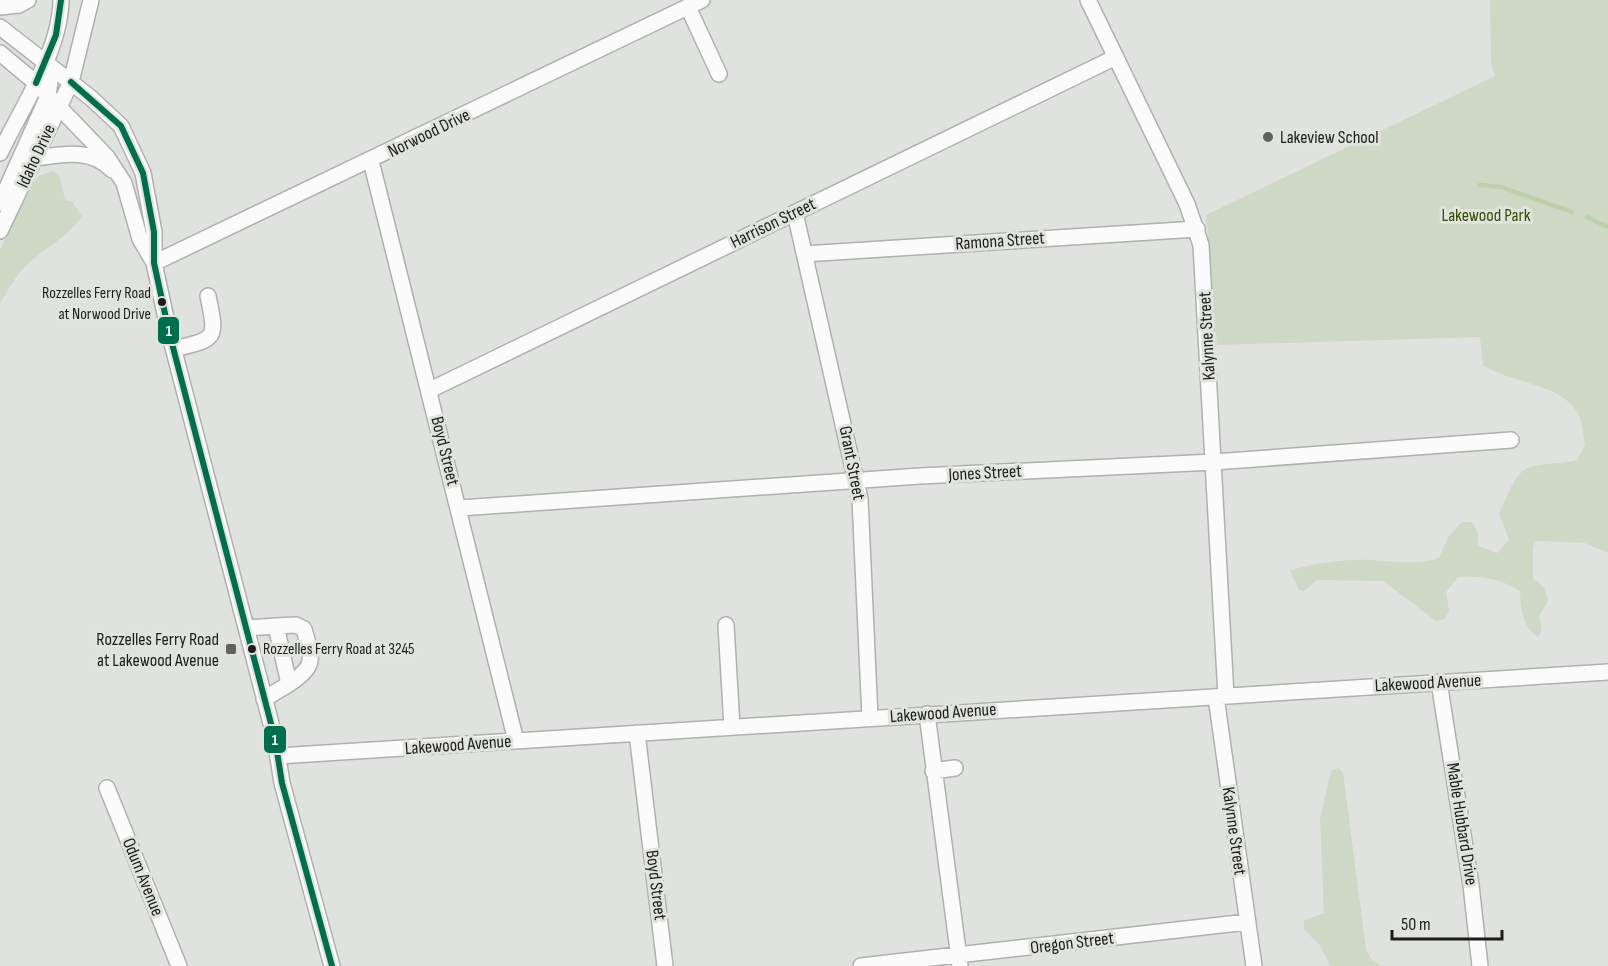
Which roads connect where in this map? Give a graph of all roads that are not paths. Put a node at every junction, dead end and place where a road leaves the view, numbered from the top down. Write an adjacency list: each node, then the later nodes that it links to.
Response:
1 (28, 0): 6 (street)
2 (61, 0): 10 (street, Idaho Drive)
3 (91, 0): 12 (street, Idaho Drive)
4 (1088, 0): 9 (street, Kalynne Street)
5 (695, 3): 11 (street); 17 (street, Norwood Drive)
6 (0, 7)
7 (0, 27): 10 (street)
8 (0, 53): 13 (street)
9 (1116, 57): 20 (street, Harrison Street); 21 (street, Kalynne Street)
10 (46, 63): 12 (street); 13 (street, Idaho Drive); 14 (street)
11 (719, 74)
12 (71, 82): 14 (street, Idaho Drive); 24 (street)
13 (36, 83): 14 (street); 15 (street, Idaho Drive)
14 (53, 102): 16 (street, Idaho Drive); 18 (street); 19 (street)
15 (0, 153)
16 (36, 158): 18 (street); 22 (street, Idaho Drive)
17 (371, 161): 24 (street, Norwood Drive); 27 (street, Boyd Street)
18 (124, 183): 24 (street)
19 (0, 203)
20 (795, 213): 23 (street, Grant Street); 27 (street, Harrison Street)
21 (1197, 228): 23 (street, Ramona Street); 29 (street, Kalynne Street)
22 (0, 231)
23 (804, 254): 30 (street, Grant Street)
24 (154, 263): 26 (street)
25 (208, 296): 26 (street)
26 (174, 349): 34 (street)
27 (430, 390): 31 (street, Boyd Street)
28 (1511, 440): 29 (street, Jones Street)
29 (1214, 462): 30 (street, Jones Street); 38 (street, Kalynne Street)
30 (857, 480): 31 (street, Jones Street); 41 (street, Grant Street)
31 (460, 508): 44 (street, Boyd Street)
32 (726, 625): 42 (street)
33 (276, 626): 34 (street); 37 (street); 37 (street)
34 (246, 627): 39 (street)
35 (1608, 672): 36 (street, Lakewood Avenue)
36 (1439, 682): 38 (street, Lakewood Avenue); 56 (street, Mable Hubbard Drive)
37 (289, 684): 39 (street)
38 (1221, 696): 40 (street, Lakewood Avenue); 49 (street, Kalynne Street)
39 (264, 699): 45 (street)
40 (927, 714): 41 (street, Lakewood Avenue); 47 (street)
41 (870, 718): 42 (street, Lakewood Avenue)
42 (732, 727): 43 (street, Lakewood Avenue)
43 (637, 733): 44 (street, Lakewood Avenue); 53 (street, Boyd Street)
44 (516, 741): 45 (street, Lakewood Avenue)
45 (278, 756): 52 (street)
46 (955, 768): 47 (street)
47 (933, 771): 50 (street)
48 (107, 788): 51 (street, Odum Avenue)
49 (1247, 922): 50 (street, Oregon Street); 55 (street, Kalynne Street)
50 (959, 961): 54 (street, Oregon Street)
51 (179, 966)
52 (332, 966)
53 (665, 966)
54 (861, 966)
55 (1254, 966)
56 (1480, 966)

